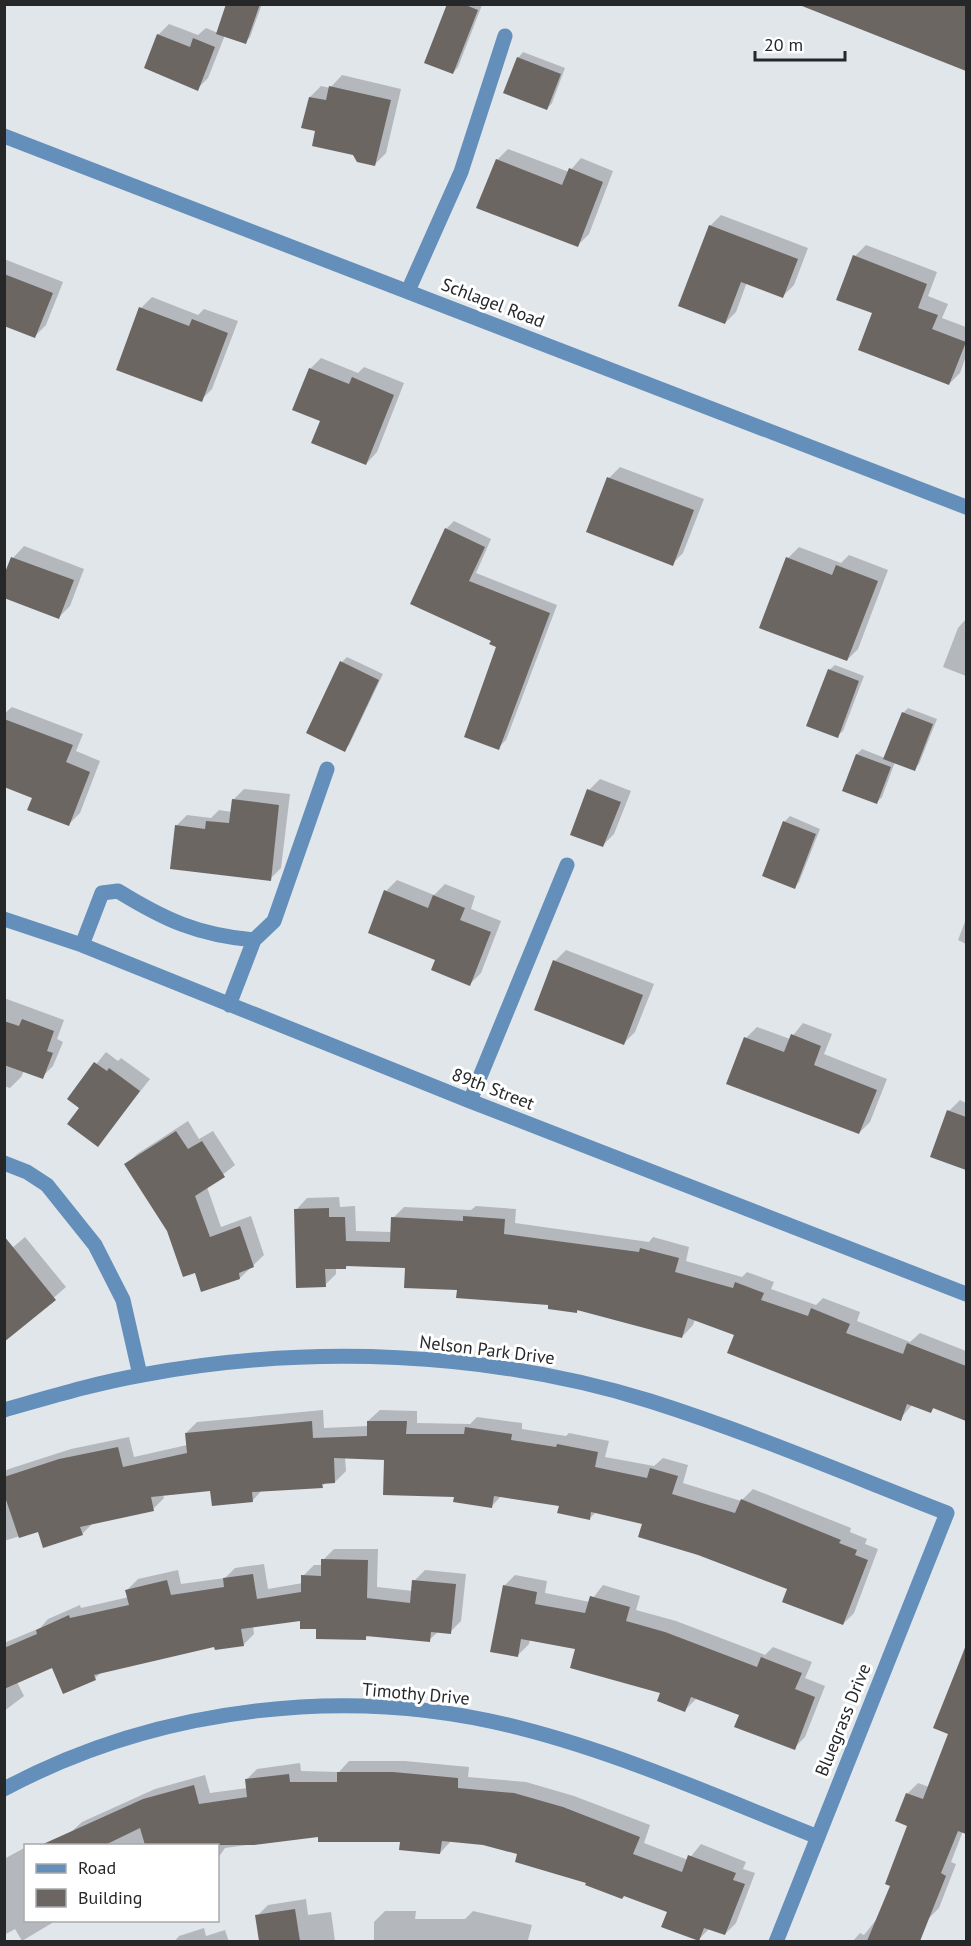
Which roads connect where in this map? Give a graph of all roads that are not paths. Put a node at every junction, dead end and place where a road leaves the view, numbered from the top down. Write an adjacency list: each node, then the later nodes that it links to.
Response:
1 (505, 36): 3 (street)
2 (4, 136): 3 (street, Schlagel Road)
3 (408, 291): 4 (street, Schlagel Road)
4 (966, 507)
5 (327, 769): 8 (street)
6 (567, 865): 11 (street)
7 (4, 919): 9 (street, 89th Street)
8 (254, 940): 9 (street); 10 (street)
9 (82, 945): 10 (street, 89th Street)
10 (229, 1005): 11 (street, 89th Street)
11 (470, 1101): 13 (street, 89th Street)
12 (4, 1163): 14 (street)
13 (966, 1294)
14 (140, 1375): 15 (street, Nelson Park Drive); 16 (street, Nelson Park Drive)
15 (4, 1410)
16 (947, 1513): 18 (street, Bluegrass Drive)
17 (4, 1789): 18 (street, Timothy Drive)
18 (818, 1837): 19 (street, Bluegrass Drive)
19 (776, 1941)

